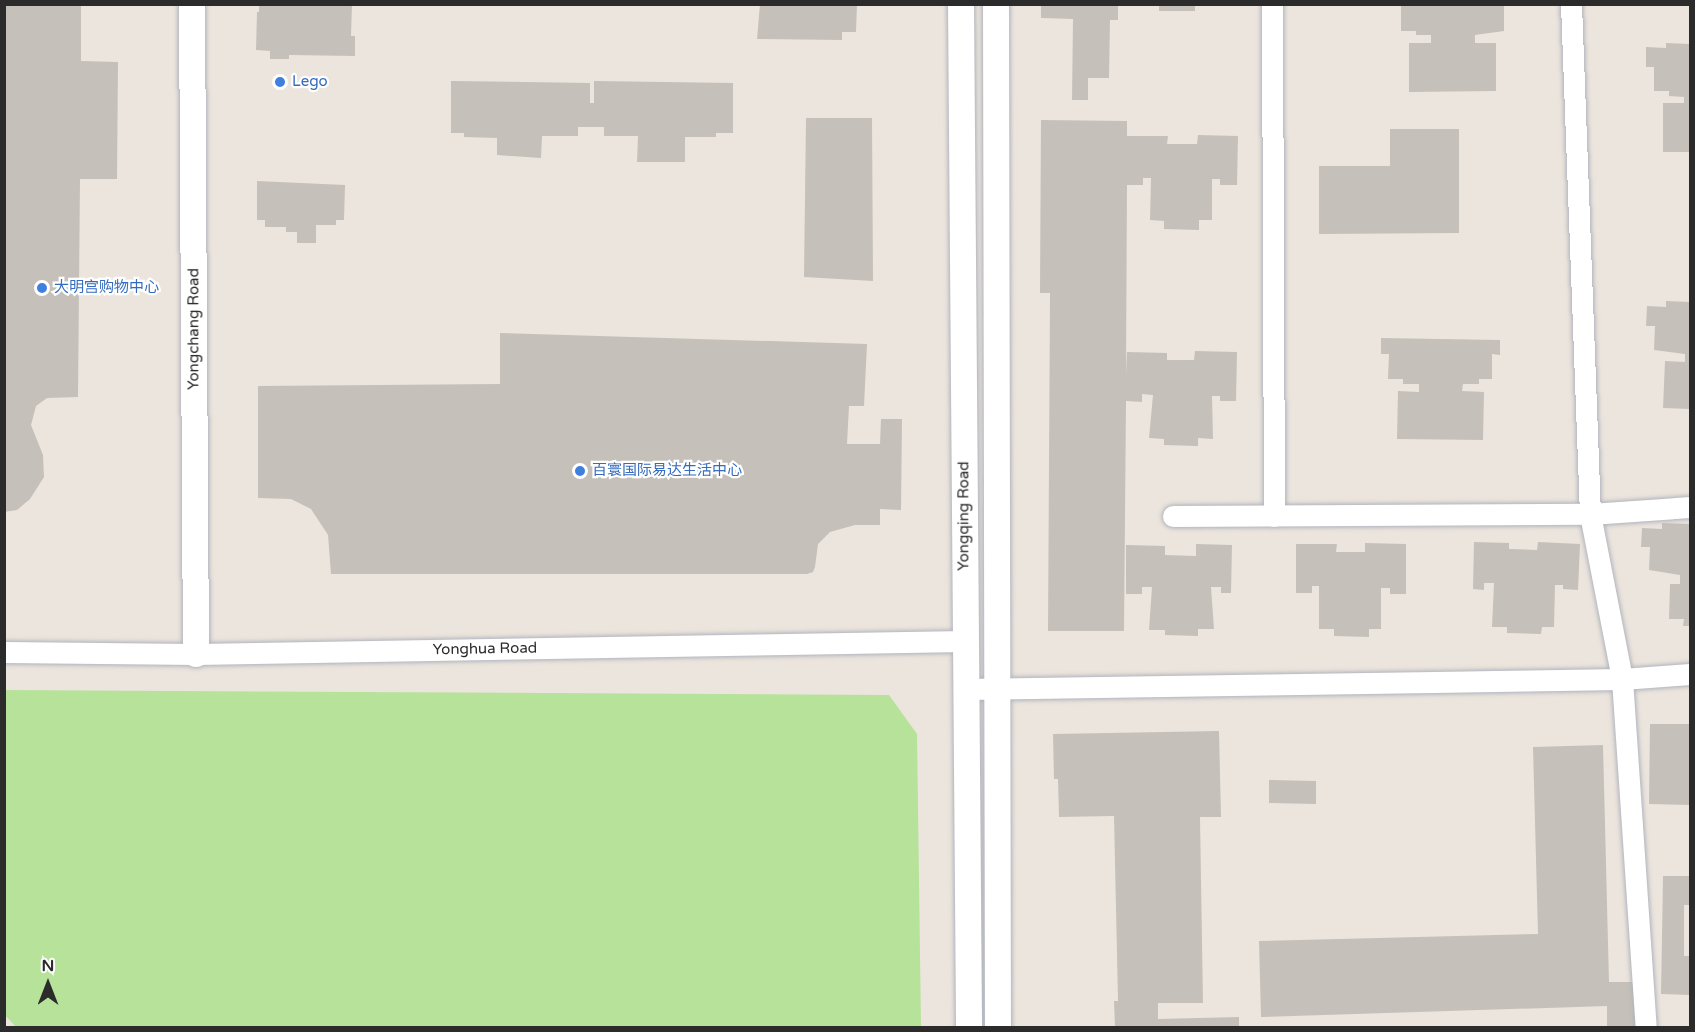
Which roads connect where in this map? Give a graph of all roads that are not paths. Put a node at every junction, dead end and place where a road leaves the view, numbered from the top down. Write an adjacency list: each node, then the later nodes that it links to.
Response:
1 (192, 4): 12 (street, Yongchang Road)
2 (961, 4): 10 (street, Yongqing Road)
3 (996, 4): 15 (street)
4 (1272, 4): 9 (street)
5 (1571, 4): 7 (street)
6 (1690, 507): 7 (street)
7 (1590, 514): 9 (street); 14 (street)
8 (1173, 516): 9 (street)
9 (1274, 516)
10 (965, 641): 12 (street, Yonghua Road); 16 (street, Yongqing Road)
11 (4, 652): 12 (street, Yonghua Road)
12 (196, 654)
13 (1690, 675): 14 (street)
14 (1623, 679): 15 (street); 19 (street)
15 (997, 688): 16 (street); 18 (street)
16 (966, 689): 17 (street, Yongqing Road)
17 (969, 1028)
18 (998, 1028)
19 (1646, 1028)

